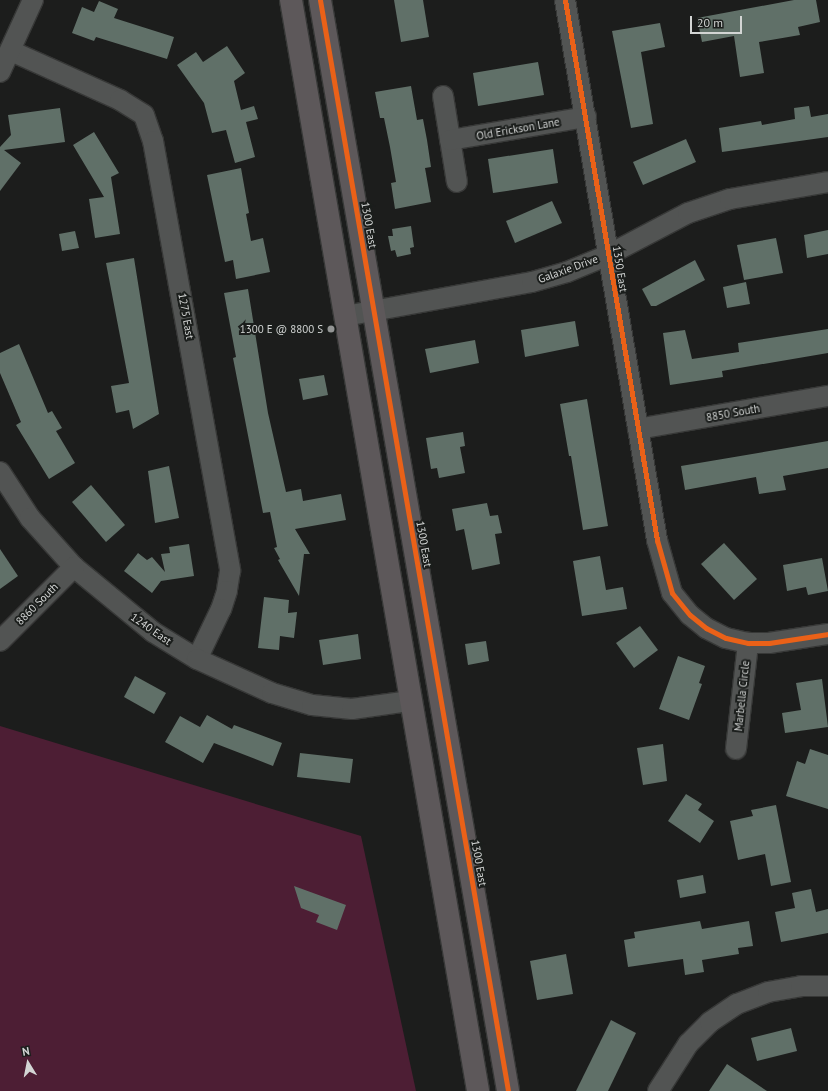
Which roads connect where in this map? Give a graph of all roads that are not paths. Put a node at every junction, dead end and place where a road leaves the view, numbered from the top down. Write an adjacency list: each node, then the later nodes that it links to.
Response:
1 (32, 0): 5 (street)
2 (291, 0): 14 (main road)
3 (320, 0): 13 (main road, 1300 East)
4 (565, 0): 8 (street, 1350 East)
5 (11, 50): 6 (street); 22 (street, 1275 East)
6 (0, 72)
7 (443, 96): 9 (street)
8 (586, 117): 9 (street, Old Erickson Lane); 12 (street, 1350 East)
9 (450, 140): 10 (street)
10 (457, 182)
11 (828, 182): 12 (street, Galaxie Drive)
12 (608, 255): 13 (street, Galaxie Drive); 16 (street, 1350 East)
13 (374, 310): 14 (street, Galaxie Drive); 27 (main road, 1300 East)
14 (345, 316): 23 (main road)
15 (828, 396): 16 (street, 8850 South)
16 (638, 429): 21 (street, 1350 East)
17 (0, 472): 18 (street, 1240 East)
18 (74, 567): 20 (street, 8860 South); 22 (street, 1240 East)
19 (828, 634): 21 (street, 1350 East)
20 (0, 641)
21 (748, 643): 24 (street, Marbella Circle)
22 (197, 659): 23 (street, 1240 East)
23 (410, 701): 26 (main road)
24 (736, 750)
25 (828, 986): 28 (street)
26 (478, 1091)
27 (508, 1091)
28 (658, 1091)

